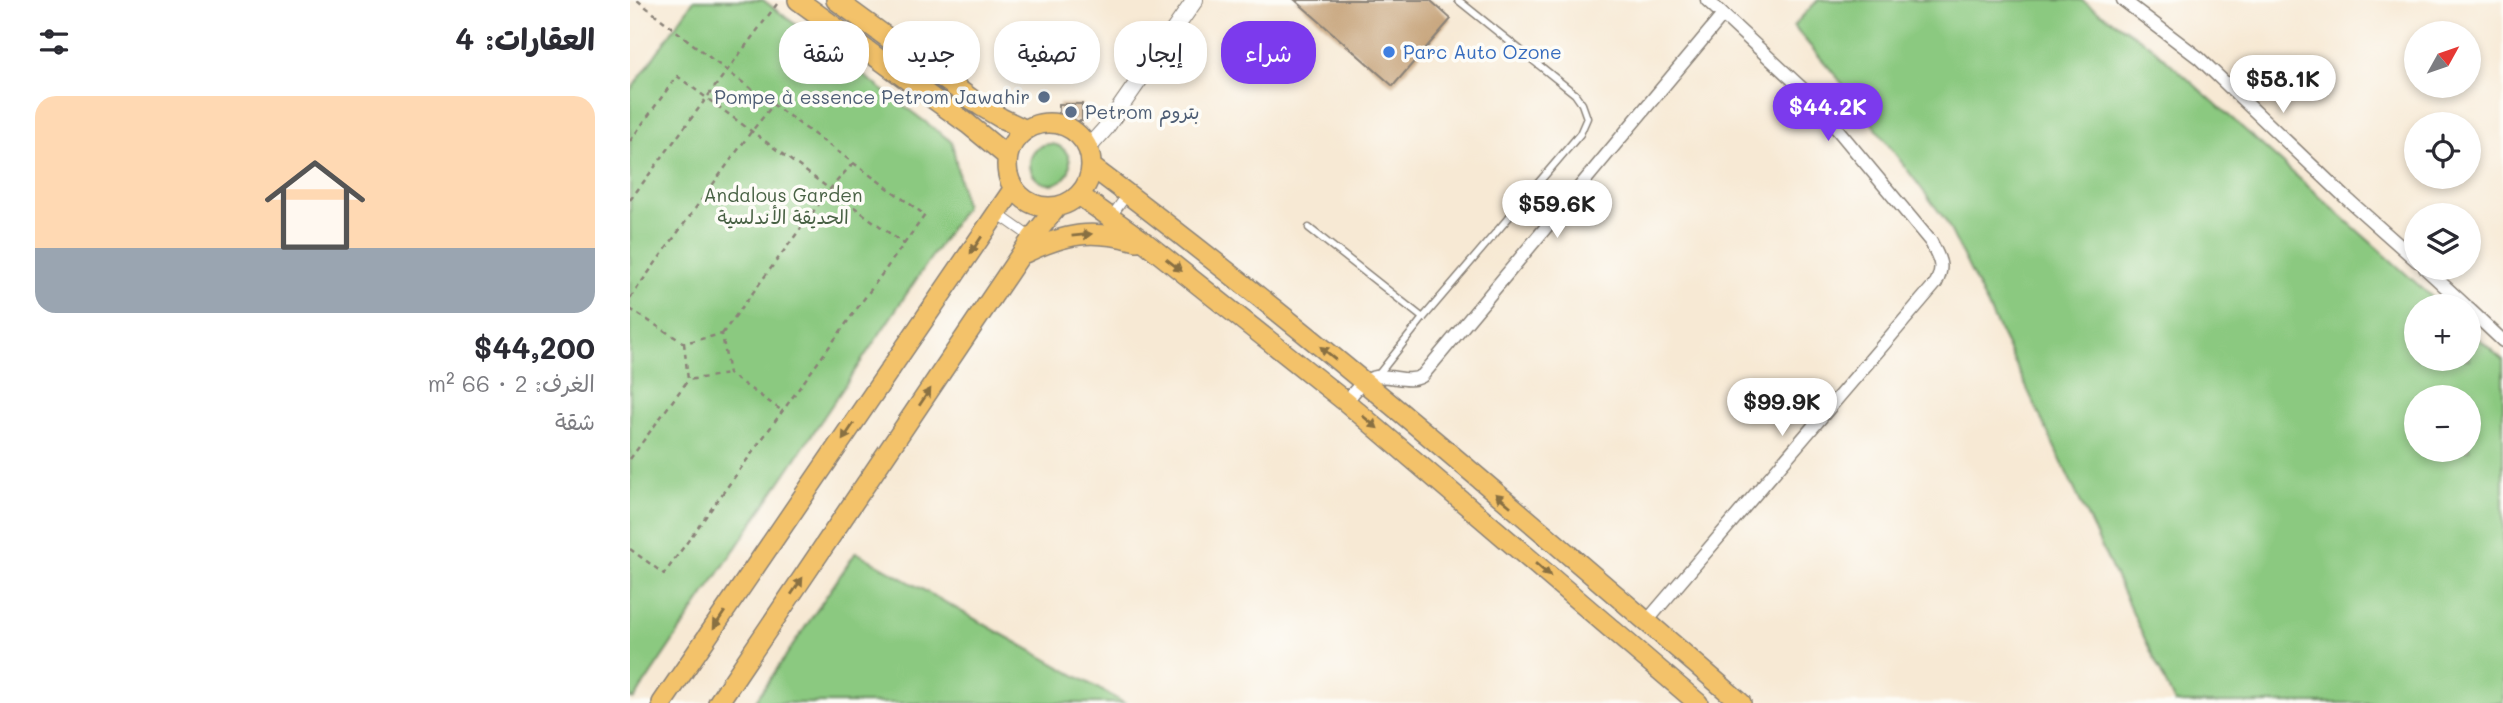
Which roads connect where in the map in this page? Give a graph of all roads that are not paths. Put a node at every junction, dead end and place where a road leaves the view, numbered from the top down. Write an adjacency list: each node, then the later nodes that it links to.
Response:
1 (798, 0): 9 (main road)
2 (836, 0): 8 (main road)
3 (1195, 0): 12 (street)
4 (1458, 0): 26 (lane)
5 (1707, 0): 7 (street)
6 (2123, 0): 22 (street)
7 (1723, 15): 29 (street); 32 (street)
8 (981, 106): 9 (street); 10 (main road)
9 (968, 124): 11 (main road)
10 (1026, 130): 11 (main road); 12 (main road)
11 (1008, 157): 13 (main road)
12 (1090, 157): 14 (main road); 15 (main road)
13 (1014, 188): 16 (main road); 17 (main road)
14 (1128, 194): 18 (street); 29 (main road, one-way to 14)
15 (1079, 195): 16 (main road); 18 (main road)
16 (1057, 207): 20 (main road)
17 (998, 214): 20 (street); 35 (main road, one-way to 35)
18 (1111, 217): 21 (main road)
19 (1309, 228): 26 (lane)
20 (1032, 238): 23 (main road)
21 (1146, 243): 23 (main road, one-way to 21); 30 (main road, one-way to 30)
22 (2404, 249)
23 (1021, 256): 36 (main road, one-way to 23)
24 (2438, 280): 25 (street)
25 (2453, 294)
26 (1423, 318): 29 (lane)
27 (2481, 320): 28 (street)
28 (2503, 341)
29 (1371, 379): 30 (street); 31 (main road, one-way to 29)
30 (1346, 402): 31 (main road, one-way to 31)
31 (1617, 614): 32 (main road); 34 (main road)
32 (1647, 621): 33 (main road)
33 (1677, 648): 34 (main road); 38 (main road)
34 (1663, 672): 37 (main road)
35 (662, 703)
36 (718, 703)
37 (1698, 703)
38 (1741, 703)

